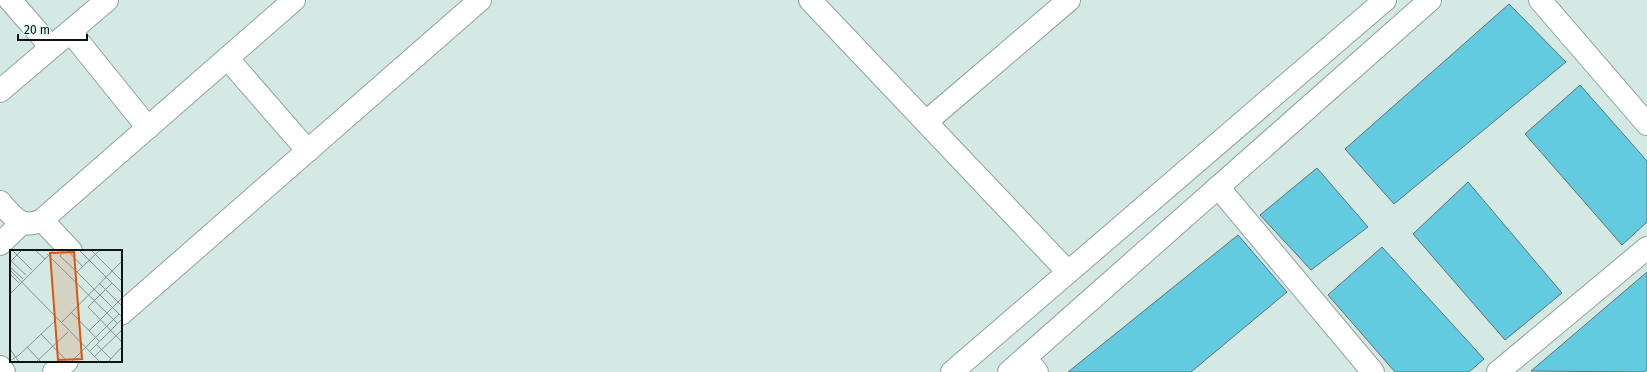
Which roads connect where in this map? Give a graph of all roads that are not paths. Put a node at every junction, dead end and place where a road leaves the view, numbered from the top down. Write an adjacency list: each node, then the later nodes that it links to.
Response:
1 (10, 0): 11 (street)
2 (107, 0): 10 (street)
3 (294, 0): 12 (street)
4 (480, 0): 17 (street)
5 (810, 0): 14 (street)
6 (1069, 0): 14 (street)
7 (1385, 0): 24 (street)
8 (1430, 0): 18 (street)
9 (1540, 0): 15 (street)
10 (70, 31): 11 (street); 16 (street)
11 (51, 47): 13 (street)
12 (228, 59): 16 (street); 17 (street)
13 (0, 91)
14 (926, 122): 24 (street)
15 (1647, 124)
16 (148, 128): 20 (street)
17 (308, 151): 25 (street)
18 (1218, 188): 27 (street); 33 (street)
19 (0, 202): 20 (street)
20 (32, 222): 21 (street); 23 (street)
21 (0, 244)
22 (1647, 248): 34 (street)
23 (70, 250)
24 (1068, 272): 31 (street)
25 (122, 310)
26 (66, 362): 30 (street)
27 (1031, 365): 32 (street)
28 (0, 367): 29 (street)
29 (4, 372)
30 (54, 372)
31 (952, 372)
32 (1009, 372)
33 (1373, 372)
34 (1498, 372)

